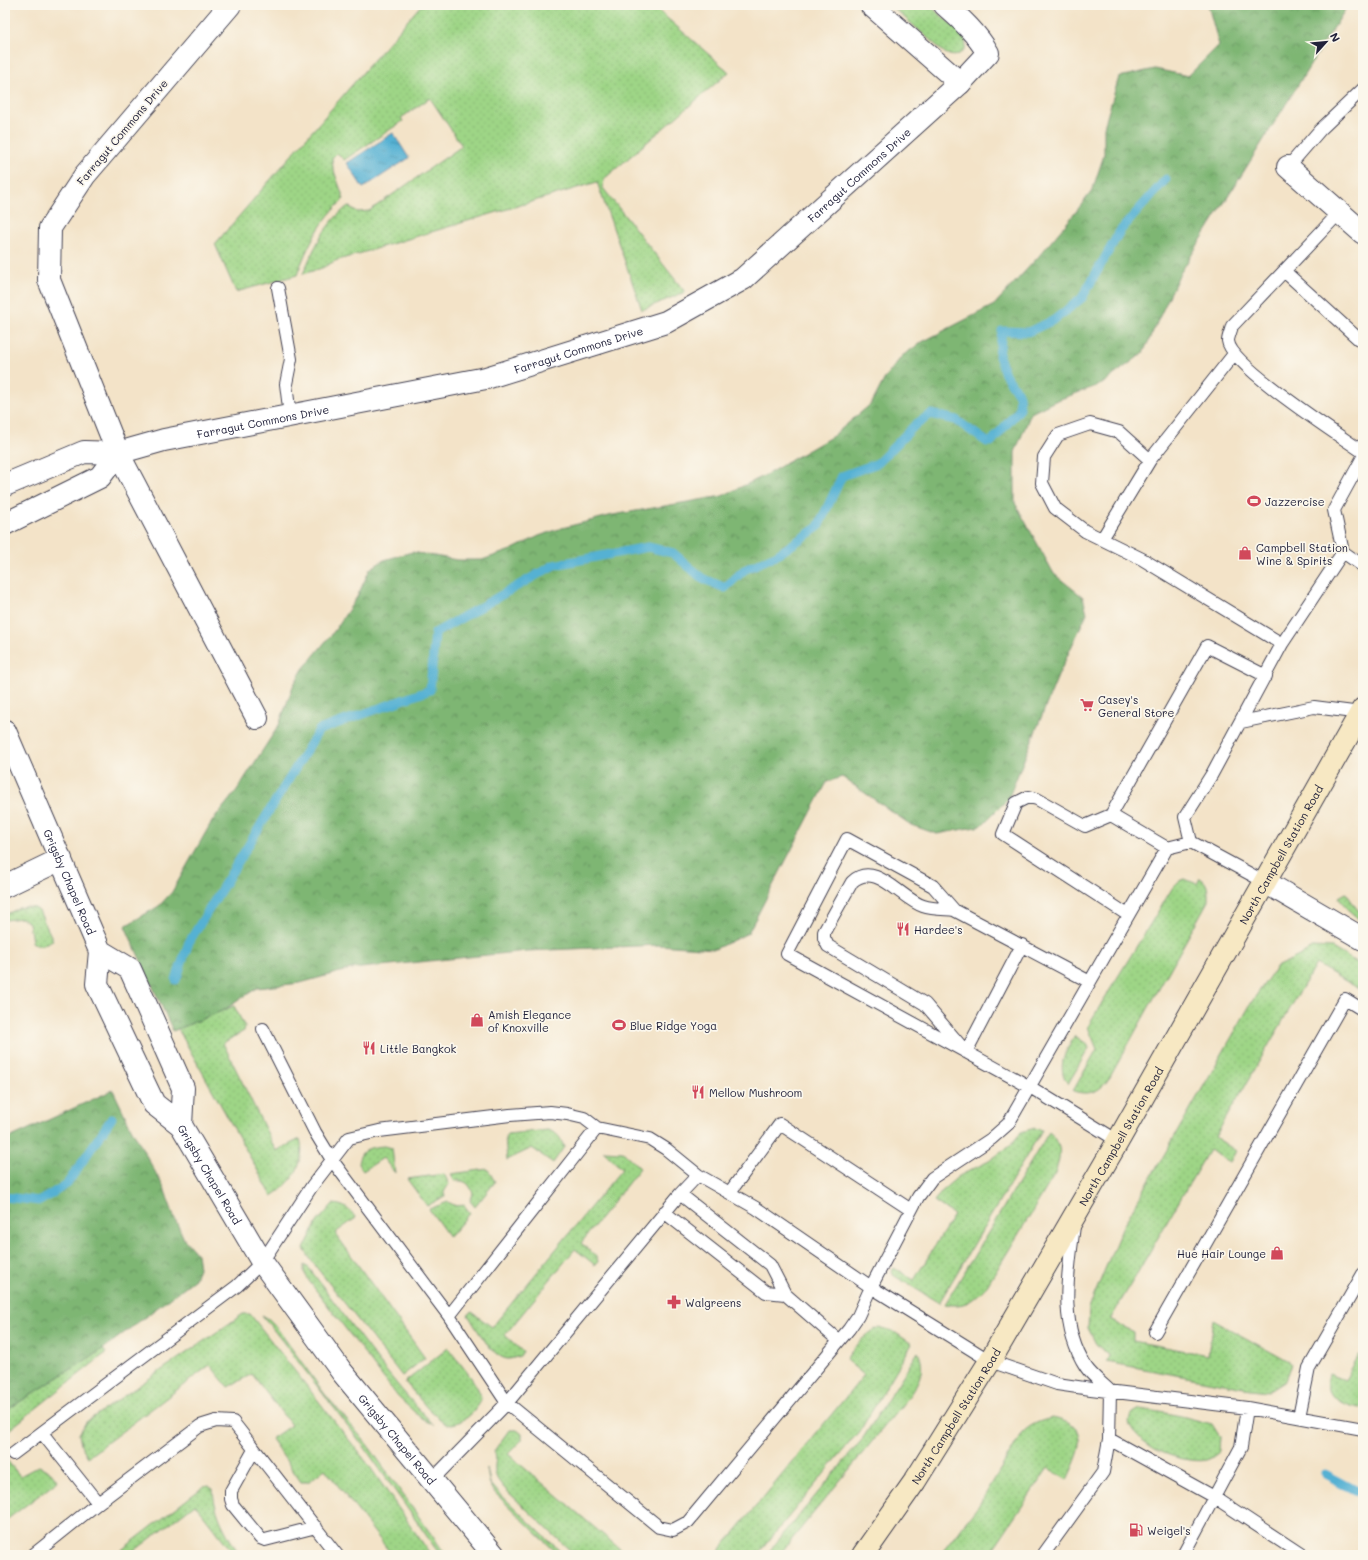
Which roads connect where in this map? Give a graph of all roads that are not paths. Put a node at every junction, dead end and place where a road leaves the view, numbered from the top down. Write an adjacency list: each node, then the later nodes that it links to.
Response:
1 (230, 5): 15 (street, Farragut Commons Drive)
2 (871, 5): 4 (street)
3 (945, 5): 4 (street, Farragut Commons Drive)
4 (960, 82): 13 (street, Farragut Commons Drive)
5 (1363, 89): 6 (lane)
6 (1288, 167): 7 (street)
7 (1340, 212): 8 (street); 9 (lane)
8 (1363, 233)
9 (1284, 271): 11 (lane); 12 (lane)
10 (278, 288): 13 (lane)
11 (1363, 344)
12 (1234, 354): 14 (lane); 17 (lane)
13 (290, 416): 15 (street, Farragut Commons Drive)
14 (1363, 452)
15 (118, 453): 18 (street, Farragut Commons Drive); 19 (street); 26 (street, Farragut Commons Drive)
16 (1363, 457): 21 (lane)
17 (1150, 460): 20 (lane); 20 (lane)
18 (5, 485)
19 (5, 524)
20 (1102, 539): 23 (lane)
21 (1343, 552): 22 (lane); 23 (lane)
22 (1363, 566)
23 (1282, 644): 24 (lane)
24 (1266, 676): 27 (lane); 29 (lane)
25 (1362, 711): 27 (lane); 33 (main road, North Campbell Station Road)
26 (257, 718)
27 (1241, 722): 30 (lane)
28 (5, 731): 32 (street, Grigsby Chapel Road)
29 (1111, 815): 31 (lane); 36 (lane)
30 (1191, 842): 31 (lane); 33 (lane)
31 (1167, 848): 36 (lane)
32 (61, 859): 34 (street); 39 (street, Grigsby Chapel Road)
33 (1265, 882): 37 (street); 47 (main road, North Campbell Station Road)
34 (5, 886)
35 (954, 910): 38 (lane); 43 (lane); 43 (lane)
36 (1128, 915): 40 (lane)
37 (1363, 940)
38 (1022, 945): 40 (lane); 43 (lane)
39 (100, 952): 45 (street); 45 (street, Grigsby Chapel Road)
40 (1090, 982): 44 (lane)
41 (1363, 1010): 60 (lane)
42 (263, 1029): 48 (lane)
43 (966, 1052): 44 (lane)
44 (1030, 1087): 47 (lane); 52 (lane)
45 (181, 1125): 55 (street, Grigsby Chapel Road)
46 (596, 1128): 48 (lane); 49 (lane); 59 (lane)
47 (1118, 1141): 54 (main road, North Campbell Station Road)
48 (332, 1160): 55 (lane); 59 (lane)
49 (698, 1174): 50 (lane); 51 (lane)
50 (730, 1192): 52 (lane); 57 (lane)
51 (680, 1194): 53 (lane); 58 (lane)
52 (911, 1210): 57 (lane)
53 (664, 1212): 58 (lane); 64 (lane)
54 (1075, 1216): 62 (main road, North Campbell Station Road); 63 (lane)
55 (262, 1262): 68 (lane); 72 (street, Grigsby Chapel Road)
56 (1363, 1274): 66 (lane)
57 (870, 1287): 61 (lane); 62 (lane)
58 (785, 1294): 61 (lane)
59 (448, 1316): 64 (lane)
60 (1156, 1332)
61 (839, 1341): 64 (lane)
62 (990, 1361): 63 (lane); 79 (main road, North Campbell Station Road)
63 (1110, 1390): 65 (lane); 69 (lane)
64 (507, 1403): 72 (lane)
65 (1247, 1408): 66 (lane); 73 (lane)
66 (1299, 1418): 67 (lane)
67 (1363, 1429)
68 (42, 1433): 71 (lane); 74 (lane)
69 (1109, 1440): 73 (lane); 80 (lane)
70 (254, 1450): 74 (lane); 75 (lane); 75 (lane)
71 (13, 1454)
72 (432, 1480): 78 (street, Grigsby Chapel Road)
73 (1214, 1497): 81 (lane); 82 (lane)
74 (98, 1503): 77 (lane)
75 (316, 1527): 76 (lane)
76 (335, 1554)
77 (33, 1555)
78 (494, 1555)
79 (864, 1555)
80 (1043, 1555)
81 (1183, 1555)
82 (1302, 1555)

